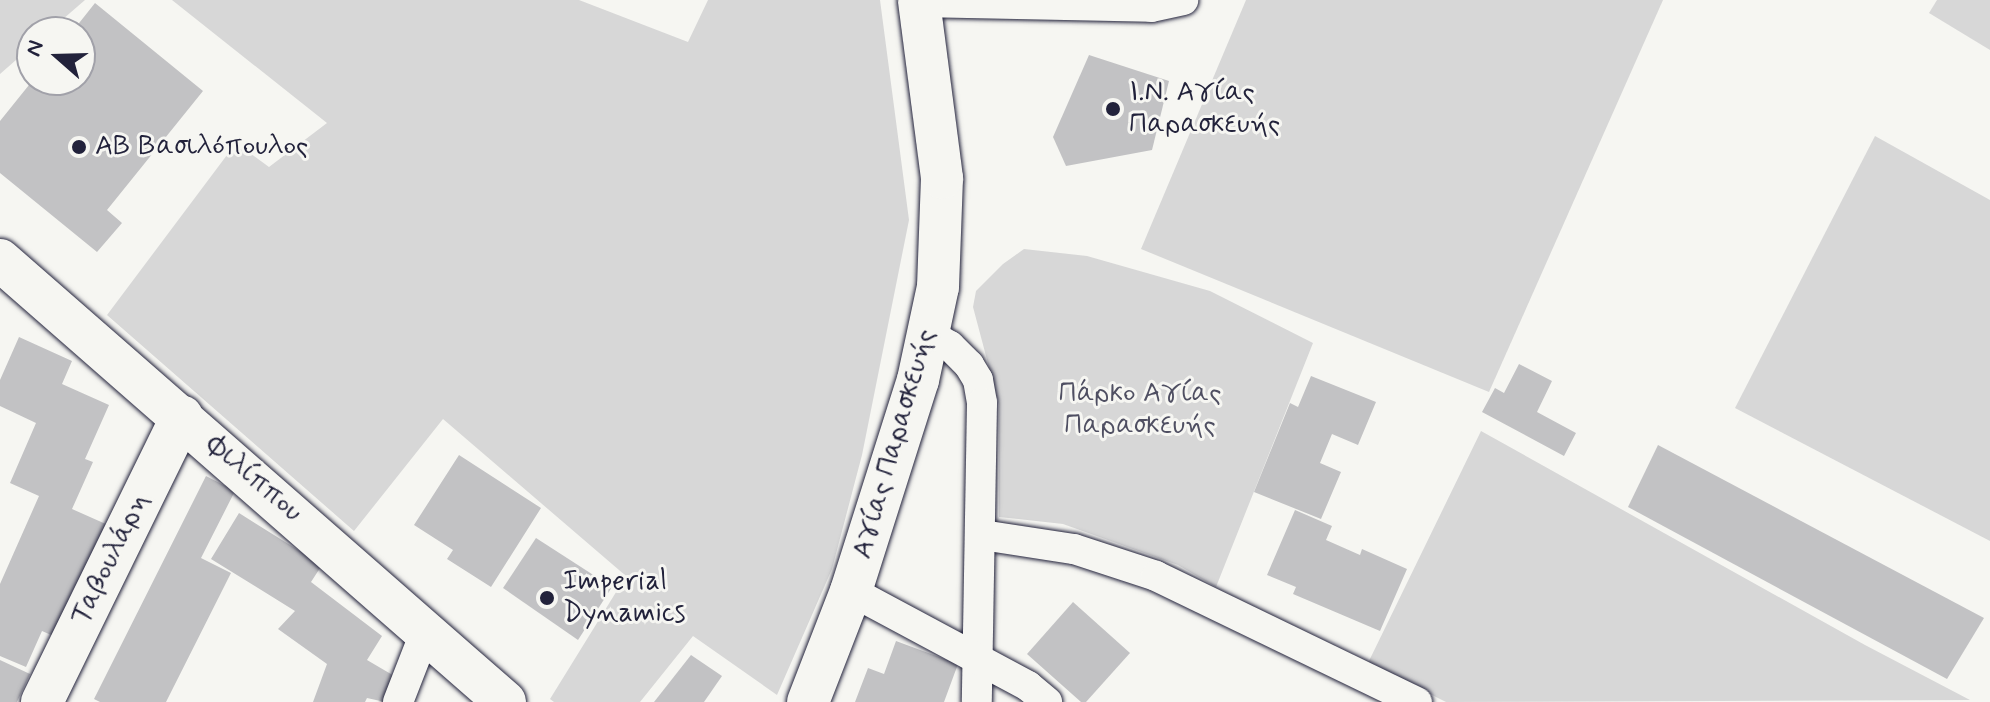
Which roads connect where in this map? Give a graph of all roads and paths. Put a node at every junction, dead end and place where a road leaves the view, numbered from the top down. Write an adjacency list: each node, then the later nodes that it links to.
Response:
1 (1183, 0): 2 (street)
2 (919, 1): 4 (street, Αγίας Παρασκευής)
3 (0, 260): 5 (street, Φιλίππου)
4 (929, 334): 6 (street); 7 (street, Αγίας Παρασκευής)
5 (182, 416): 8 (street, Φιλίππου); 10 (street, Ταβουλάρη)
6 (982, 535): 9 (street); 16 (street)
7 (851, 591): 9 (street); 13 (street, Αγίας Παρασκευής)
8 (426, 630): 11 (street); 12 (street, Φιλίππου)
9 (980, 659): 14 (street); 15 (street)
10 (42, 702)
11 (398, 702)
12 (505, 702)
13 (808, 702)
14 (977, 702)
15 (1047, 702)
16 (1417, 702)

